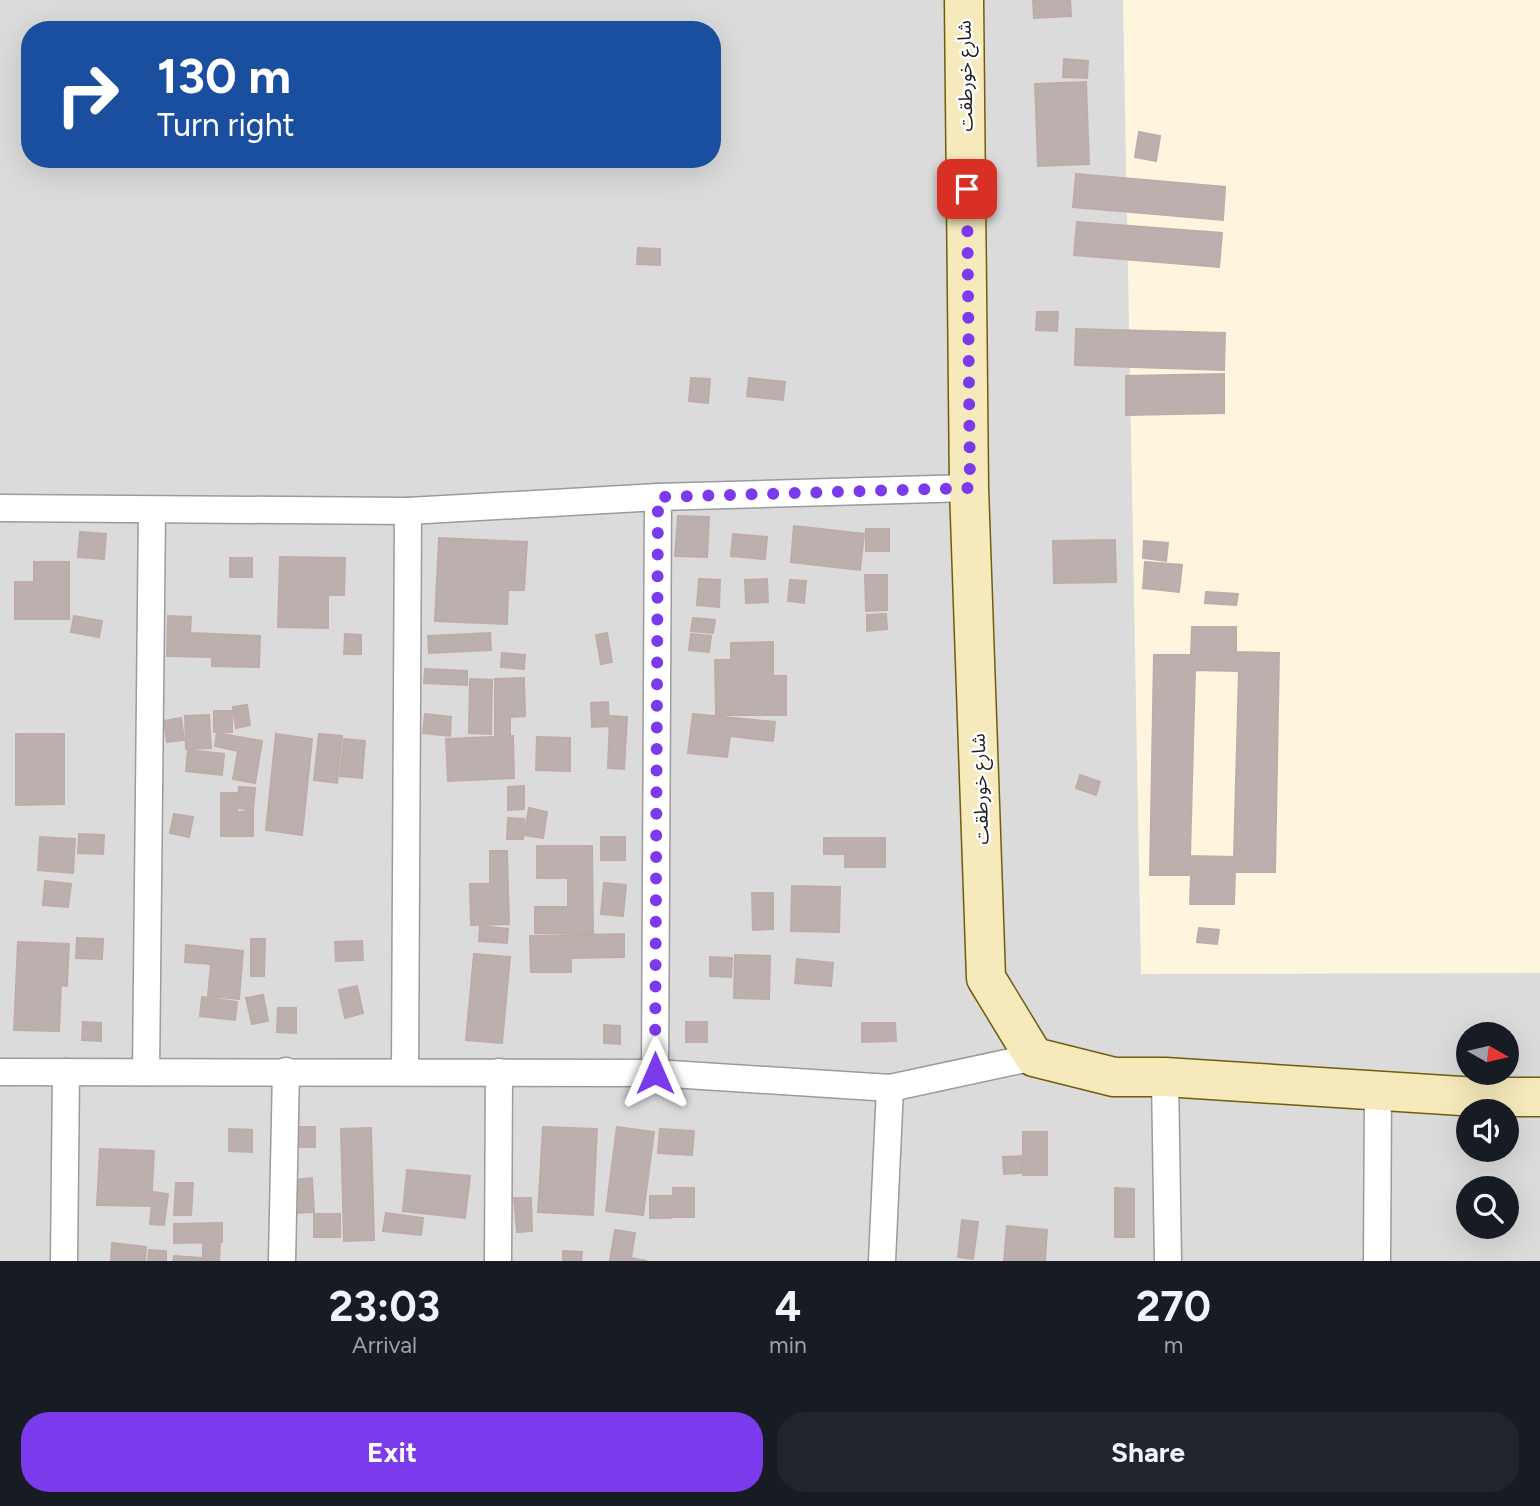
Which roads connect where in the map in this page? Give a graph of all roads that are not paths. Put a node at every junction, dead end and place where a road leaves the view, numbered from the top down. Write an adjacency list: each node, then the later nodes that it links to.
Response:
1 (964, 0): 2 (street, شارع خورطقت)
2 (970, 488): 3 (street); 7 (street, شارع خورطقت)
3 (658, 497): 6 (street); 14 (street)
4 (0, 508): 5 (street)
5 (152, 510): 6 (street); 12 (street)
6 (408, 511): 9 (street)
7 (1034, 1057): 15 (street); 16 (street)
8 (286, 1071): 9 (street); 12 (street); 20 (street)
9 (405, 1071): 13 (street)
10 (0, 1072): 11 (street)
11 (66, 1072): 12 (street); 19 (street)
12 (146, 1072)
13 (499, 1072): 14 (street); 21 (street)
14 (655, 1073): 16 (street)
15 (1165, 1077): 17 (street); 23 (street)
16 (890, 1088): 22 (street)
17 (1378, 1091): 18 (street); 24 (street)
18 (1540, 1097)
19 (64, 1261)
20 (282, 1261)
21 (498, 1261)
22 (882, 1261)
23 (1168, 1261)
24 (1377, 1261)

